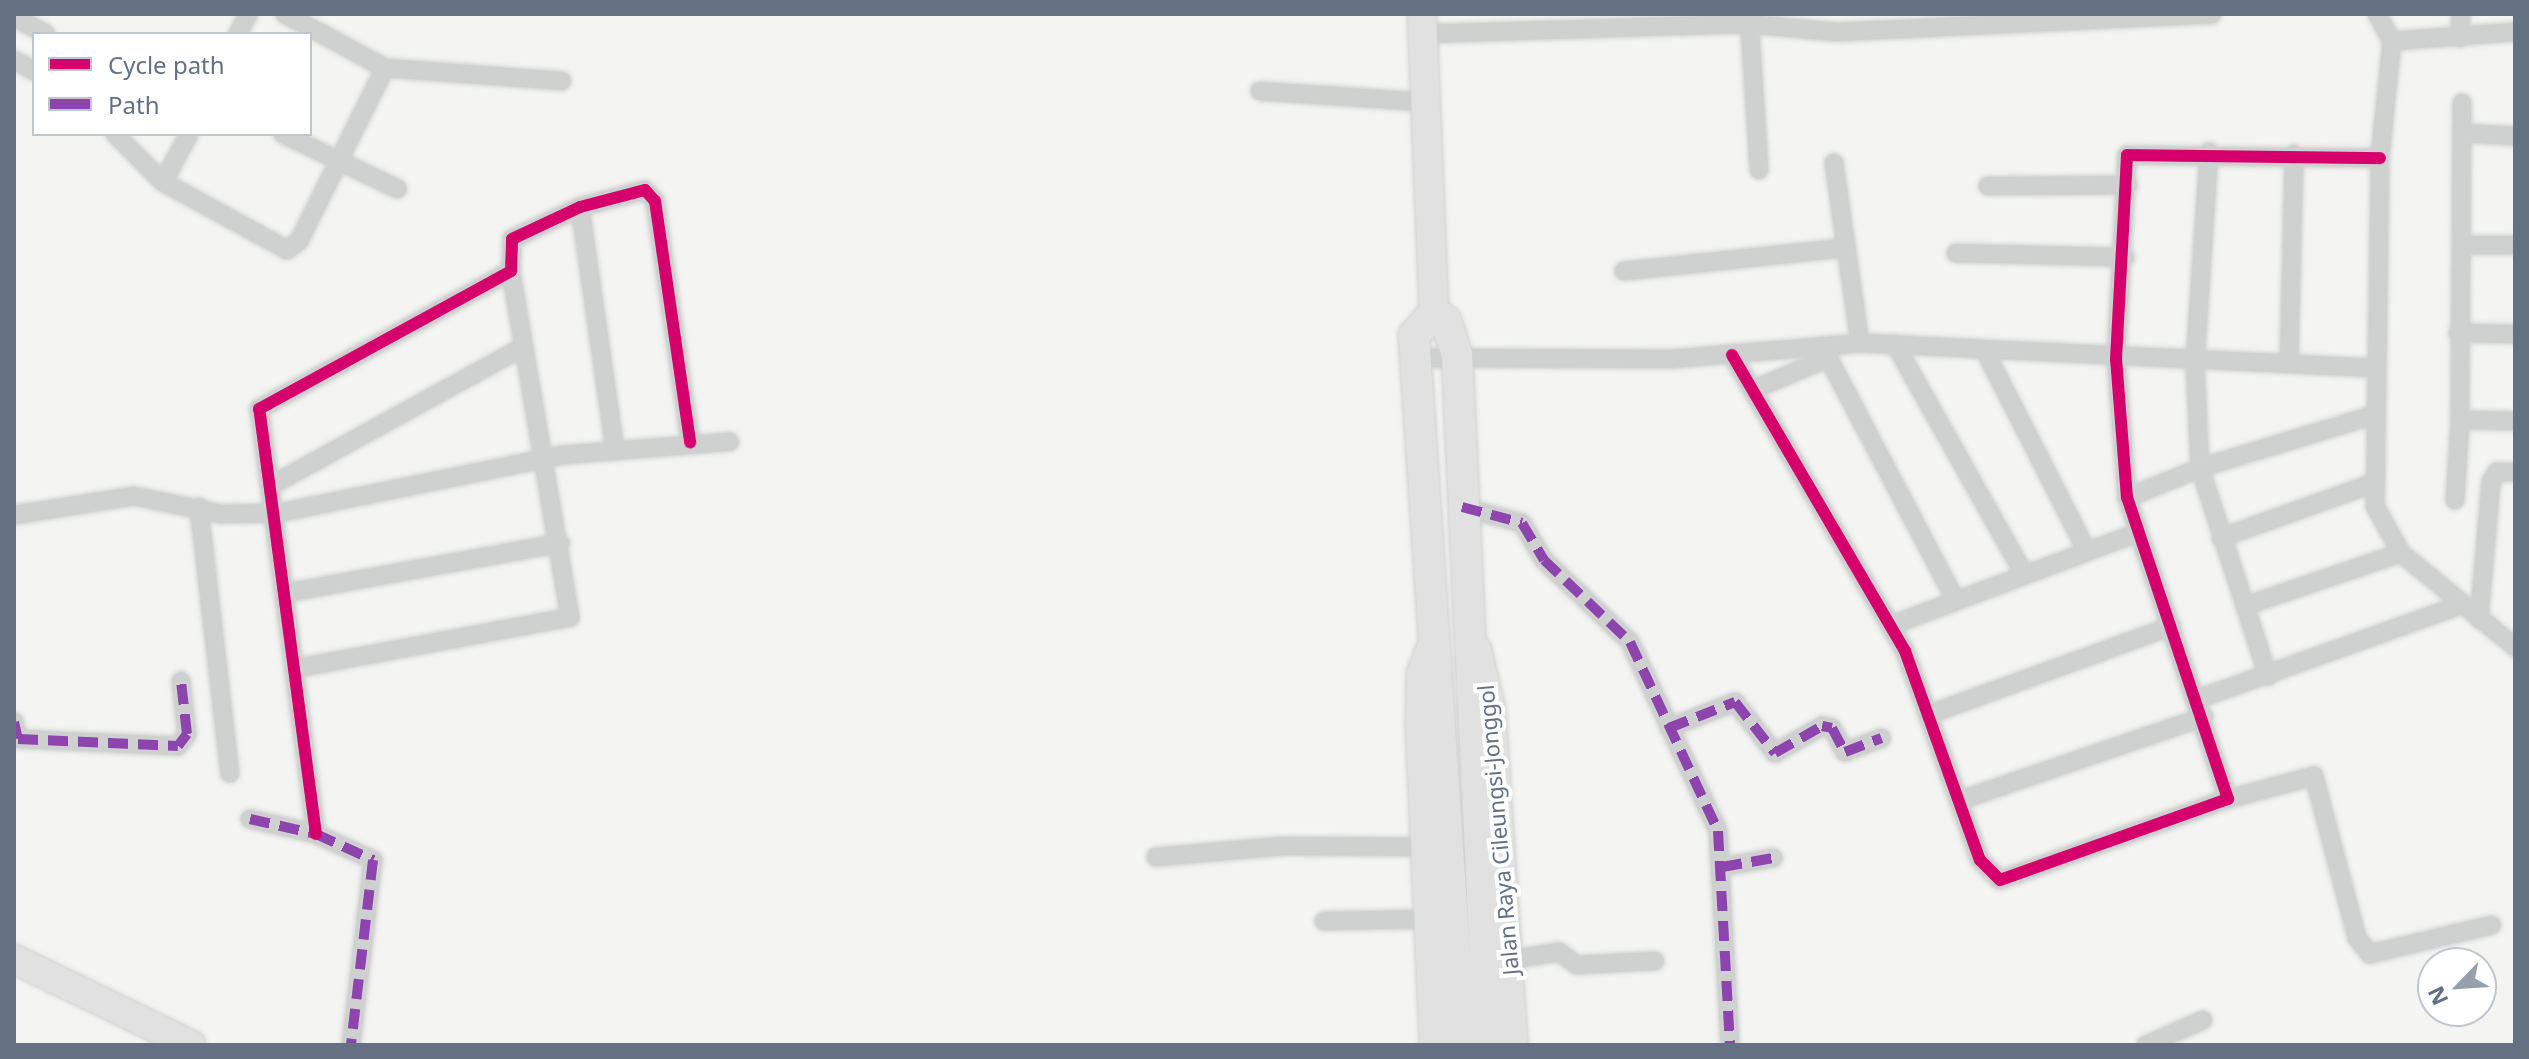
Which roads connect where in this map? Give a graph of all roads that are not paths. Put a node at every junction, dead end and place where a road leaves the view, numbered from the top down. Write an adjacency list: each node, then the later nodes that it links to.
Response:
1 (248, 14): 11 (street)
2 (285, 14): 16 (street)
3 (2212, 14): 7 (street)
4 (2377, 14): 14 (street)
5 (2461, 14): 13 (street)
6 (14, 17): 10 (street)
7 (2108, 18): 8 (street)
8 (1748, 19): 9 (street); 32 (street)
9 (1422, 24): 20 (main road, Jalan Raya Cileungsi-Jonggol)
10 (42, 32)
11 (239, 32)
12 (2515, 32): 13 (street)
13 (2460, 38): 14 (street)
14 (2392, 41): 29 (street)
15 (14, 60): 17 (street)
16 (385, 68): 18 (street); 30 (street)
17 (32, 70)
18 (562, 81)
19 (1260, 91): 20 (street)
20 (1424, 102): 45 (main road, Jalan Raya Cileungsi-Jonggol)
21 (2462, 103): 22 (street)
22 (2463, 133): 26 (street); 38 (street)
23 (117, 136): 33 (street)
24 (188, 136): 33 (street)
25 (287, 136): 30 (street)
26 (2515, 136)
27 (2209, 152): 28 (street); 34 (street); 57 (street)
28 (2294, 154): 29 (street); 58 (street)
29 (2380, 158): 59 (street)
30 (338, 162): 33 (street); 36 (street)
31 (1834, 163): 40 (street)
32 (1759, 170)
33 (163, 182)
34 (2128, 185): 35 (street); 42 (street)
35 (1988, 186)
36 (398, 189)
37 (580, 207): 43 (street); 64 (street); 66 (street)
38 (2463, 245): 39 (street); 46 (street)
39 (2515, 245)
40 (1844, 248): 44 (street); 48 (street)
41 (1956, 253): 42 (street)
42 (2125, 257): 56 (street)
43 (511, 271): 50 (street); 71 (street)
44 (1624, 271)
45 (1434, 312): 53 (highway, Jalan Raya Cileungsi-Jonggol); 55 (highway, Jalan Raya Cileungsi-Jonggol)
46 (2458, 333): 47 (street); 62 (street)
47 (2515, 334)
48 (1860, 343): 49 (street); 52 (street)
49 (1895, 344): 51 (street); 83 (street)
50 (521, 348): 67 (street); 71 (street)
51 (1985, 351): 56 (street); 81 (street)
52 (1824, 352): 54 (street); 60 (street); 85 (street)
53 (1457, 354): 54 (street); 55 (street); 75 (highway, Jalan Raya Cileungsi-Jonggol)
54 (1732, 355): 60 (street)
55 (1416, 358): 92 (highway, Jalan Raya Cileungsi-Jonggol)
56 (2116, 359): 57 (street); 72 (street)
57 (2195, 362): 58 (street); 68 (street)
58 (2289, 363): 59 (street)
59 (2375, 368): 61 (street)
60 (1752, 390): 90 (street)
61 (2374, 415): 68 (street); 70 (street)
62 (2460, 420): 63 (street); 73 (street)
63 (2515, 421)
64 (690, 442): 65 (street); 66 (street)
65 (729, 442)
66 (615, 449): 67 (street)
67 (542, 460): 76 (street); 80 (street)
68 (2200, 468): 72 (street); 79 (street)
69 (2515, 472): 89 (street)
70 (2374, 483): 79 (street); 82 (street)
71 (272, 485): 76 (street)
72 (2127, 498): 78 (street)
73 (2455, 500)
74 (199, 507): 76 (street); 77 (street); 103 (street)
75 (1462, 507): 88 (highway, Jalan Raya Cileungsi-Jonggol); 101 (street)
76 (278, 513): 84 (street)
77 (14, 515)
78 (2137, 533): 81 (street); 91 (street)
79 (2221, 538): 87 (street)
80 (560, 543): 84 (street); 94 (street)
81 (2086, 549): 83 (street)
82 (2401, 553): 86 (street); 87 (street)
83 (2023, 572): 85 (street)
84 (286, 593): 94 (street)
85 (1953, 596): 90 (street)
86 (2460, 605): 89 (street); 95 (street)
87 (2245, 606): 95 (street)
88 (1467, 618): 116 (main road, Jalan Raya Cileungsi-Jonggol); 123 (highway, Jalan Raya Cileungsi-Jonggol)
89 (2479, 619): 93 (street)
90 (1892, 625): 98 (street)
91 (2172, 626): 97 (street); 98 (street)
92 (1438, 630): 108 (main road, Jalan Raya Cileungsi-Jonggol); 122 (highway, Jalan Raya Cileungsi-Jonggol)
93 (2515, 647)
94 (298, 668): 107 (street)
95 (2268, 676): 97 (street)
96 (181, 681): 100 (street)
97 (2198, 699): 99 (street)
98 (1933, 713): 105 (street)
99 (2204, 717): 104 (street); 105 (street)
100 (14, 722)
101 (1669, 728): 102 (street); 111 (street)
102 (1881, 738)
103 (230, 773)
104 (2228, 799): 105 (street); 114 (street)
105 (1961, 800)
106 (250, 819): 107 (street)
107 (316, 834): 120 (street)
108 (1426, 847): 109 (street); 112 (main road, Jalan Raya Cileungsi-Jonggol)
109 (1156, 857)
110 (1773, 858): 111 (street)
111 (1722, 867): 125 (street)
112 (1429, 919): 113 (street); 121 (main road, Jalan Raya Cileungsi-Jonggol)
113 (1324, 921)
114 (2492, 925)
115 (14, 959): 119 (main road)
116 (1509, 960): 117 (street); 124 (main road, Jalan Raya Cileungsi-Jonggol)
117 (1655, 961)
118 (2203, 1020): 126 (street)
119 (191, 1045)
120 (351, 1045)
121 (1434, 1045)
122 (1461, 1045)
123 (1489, 1045)
124 (1513, 1045)
125 (1730, 1045)
126 (2146, 1045)

